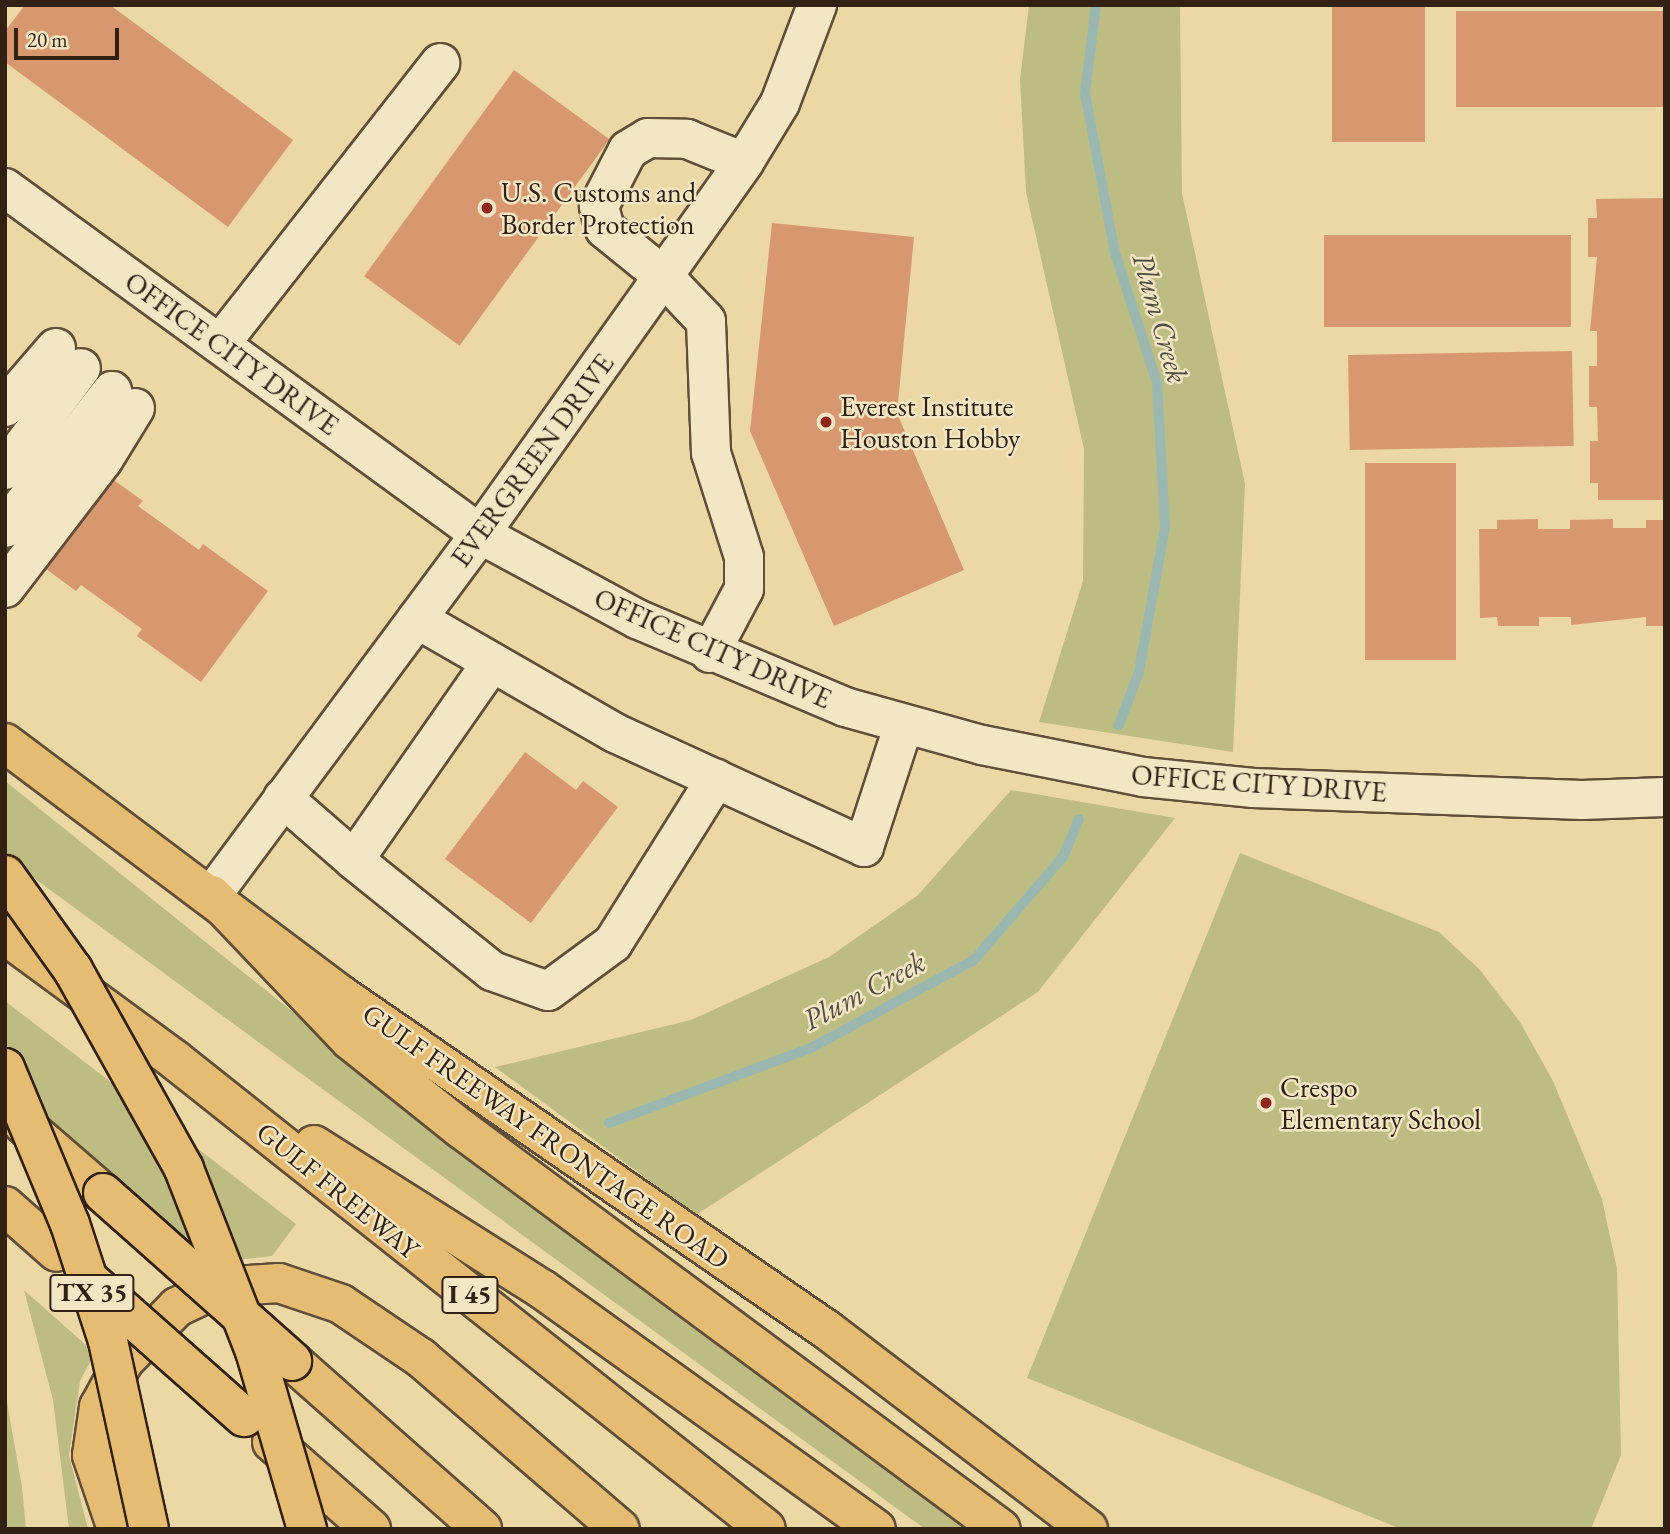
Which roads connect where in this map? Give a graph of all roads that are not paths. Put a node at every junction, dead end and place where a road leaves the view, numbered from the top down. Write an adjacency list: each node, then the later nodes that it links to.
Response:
1 (817, 5): 3 (street, EVERGREEN DRIVE)
2 (440, 63): 6 (street)
3 (744, 162): 5 (street, EVERGREEN DRIVE); 5 (street)
4 (5, 188): 6 (street, OFFICE CITY DRIVE)
5 (663, 276): 13 (street, EVERGREEN DRIVE); 17 (street)
6 (220, 344): 13 (street, OFFICE CITY DRIVE)
7 (96, 379): 8 (street); 9 (street); 10 (street); 11 (street); 12 (street); 14 (street); 15 (street)
8 (5, 407)
9 (5, 440)
10 (5, 470)
11 (5, 502)
12 (5, 528)
13 (480, 534): 16 (street, EVERGREEN DRIVE); 17 (street, OFFICE CITY DRIVE)
14 (5, 561)
15 (5, 588)
16 (417, 619): 18 (street); 23 (street, EVERGREEN DRIVE)
17 (710, 653): 19 (street, OFFICE CITY DRIVE)
18 (492, 662): 21 (street); 24 (street)
19 (904, 724): 21 (street); 22 (street, OFFICE CITY DRIVE)
20 (5, 743): 26 (main road, GULF FREEWAY FRONTAGE ROAD)
21 (716, 779): 24 (street)
22 (1665, 797)
23 (284, 799): 24 (street); 26 (street, EVERGREEN DRIVE)
24 (354, 860)
25 (5, 875): 35 (main road, bridge)
26 (212, 895): 40 (main road); 41 (main road, GULF FREEWAY FRONTAGE ROAD)
27 (5, 935): 28 (main road, GULF FREEWAY / I 45)
28 (175, 1060): 38 (main road, GULF FREEWAY / I 45); 39 (main road)
29 (5, 1068): 34 (main road, TX 35, bridge)
30 (5, 1109): 32 (main road, bridge)
31 (5, 1206): 36 (main road, bridge)
32 (476, 1525)
33 (117, 1529): 37 (main road)
34 (149, 1529)
35 (307, 1529)
36 (371, 1529)
37 (620, 1529)
38 (766, 1529)
39 (876, 1529)
40 (1001, 1529)
41 (1088, 1529)

